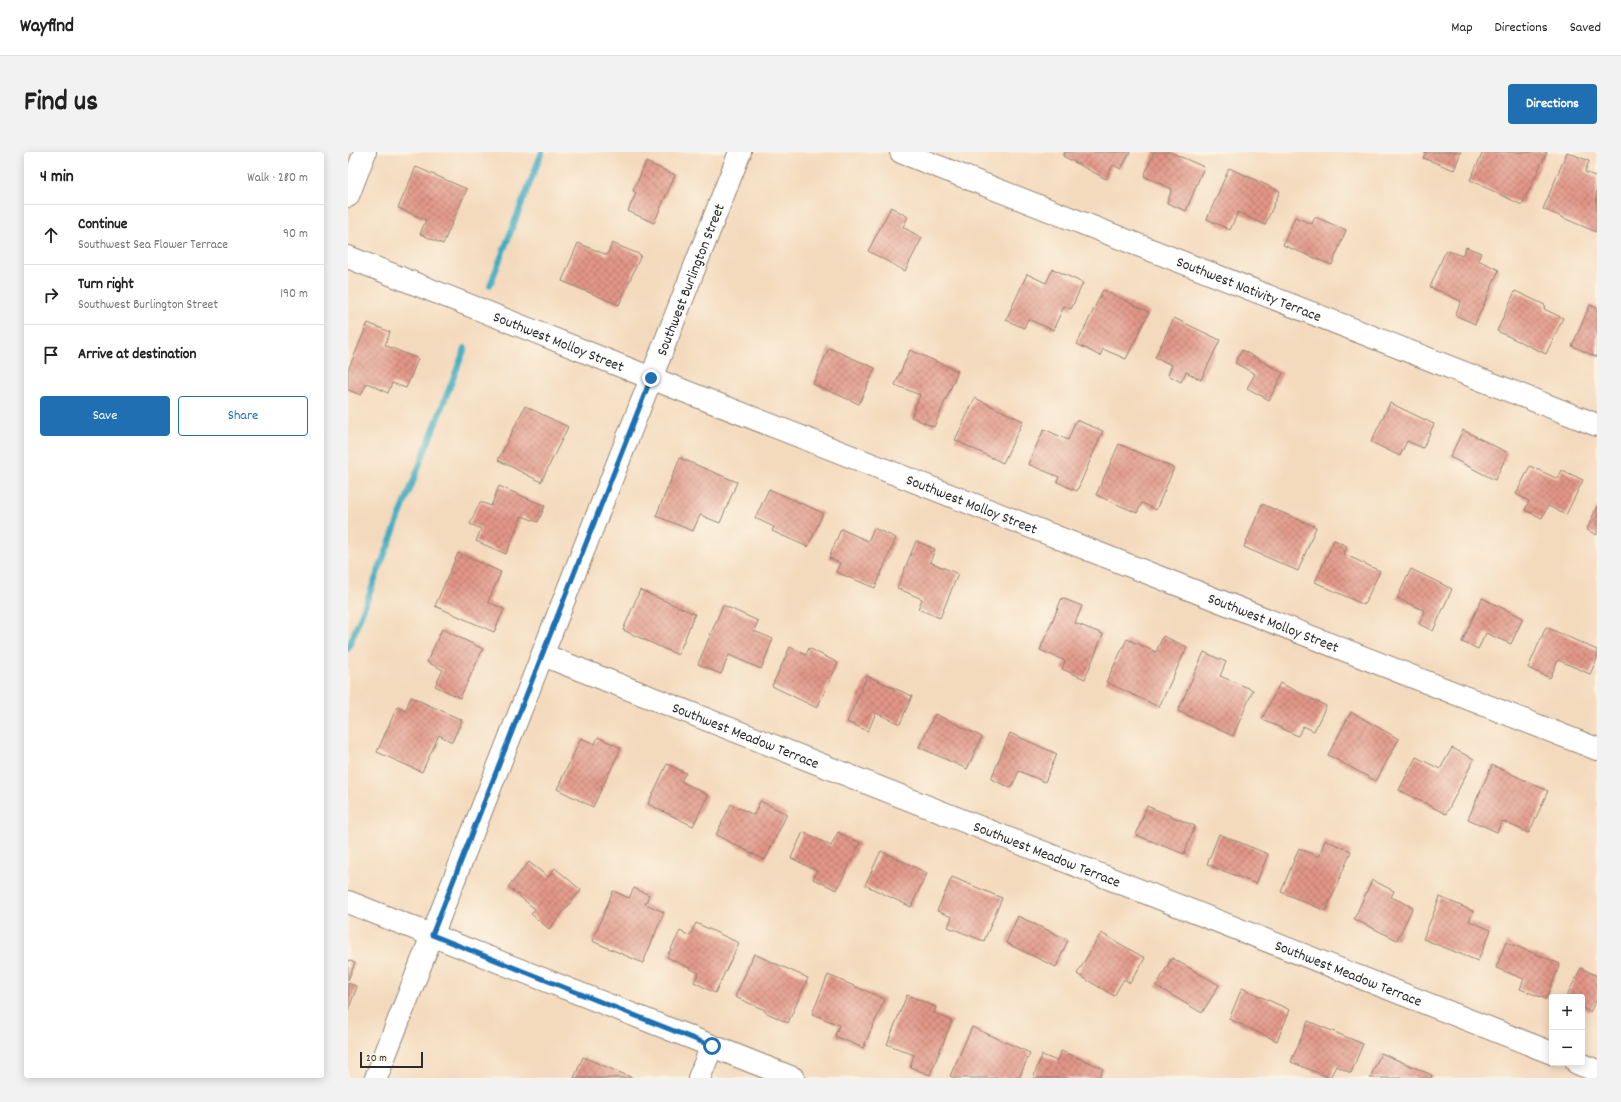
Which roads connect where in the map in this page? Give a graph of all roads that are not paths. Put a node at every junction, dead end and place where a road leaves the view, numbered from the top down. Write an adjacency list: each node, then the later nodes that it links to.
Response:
1 (365, 152): 4 (street)
2 (740, 152): 6 (street, Southwest Burlington Street)
3 (901, 152): 7 (street, Southwest Nativity Terrace)
4 (348, 196)
5 (348, 257): 6 (street, Southwest Molloy Street)
6 (651, 378): 8 (street, Southwest Burlington Street); 9 (street, Southwest Molloy Street)
7 (1597, 425)
8 (543, 655): 11 (street, Southwest Burlington Street); 13 (street, Southwest Meadow Terrace)
9 (1597, 748)
10 (348, 902): 11 (street)
11 (432, 935): 12 (street); 16 (street, Southwest Burlington Street)
12 (712, 1046): 17 (street); 18 (street)
13 (1549, 1052)
14 (1584, 1066): 15 (street)
15 (1597, 1071)
16 (376, 1078)
17 (699, 1078)
18 (793, 1078)

